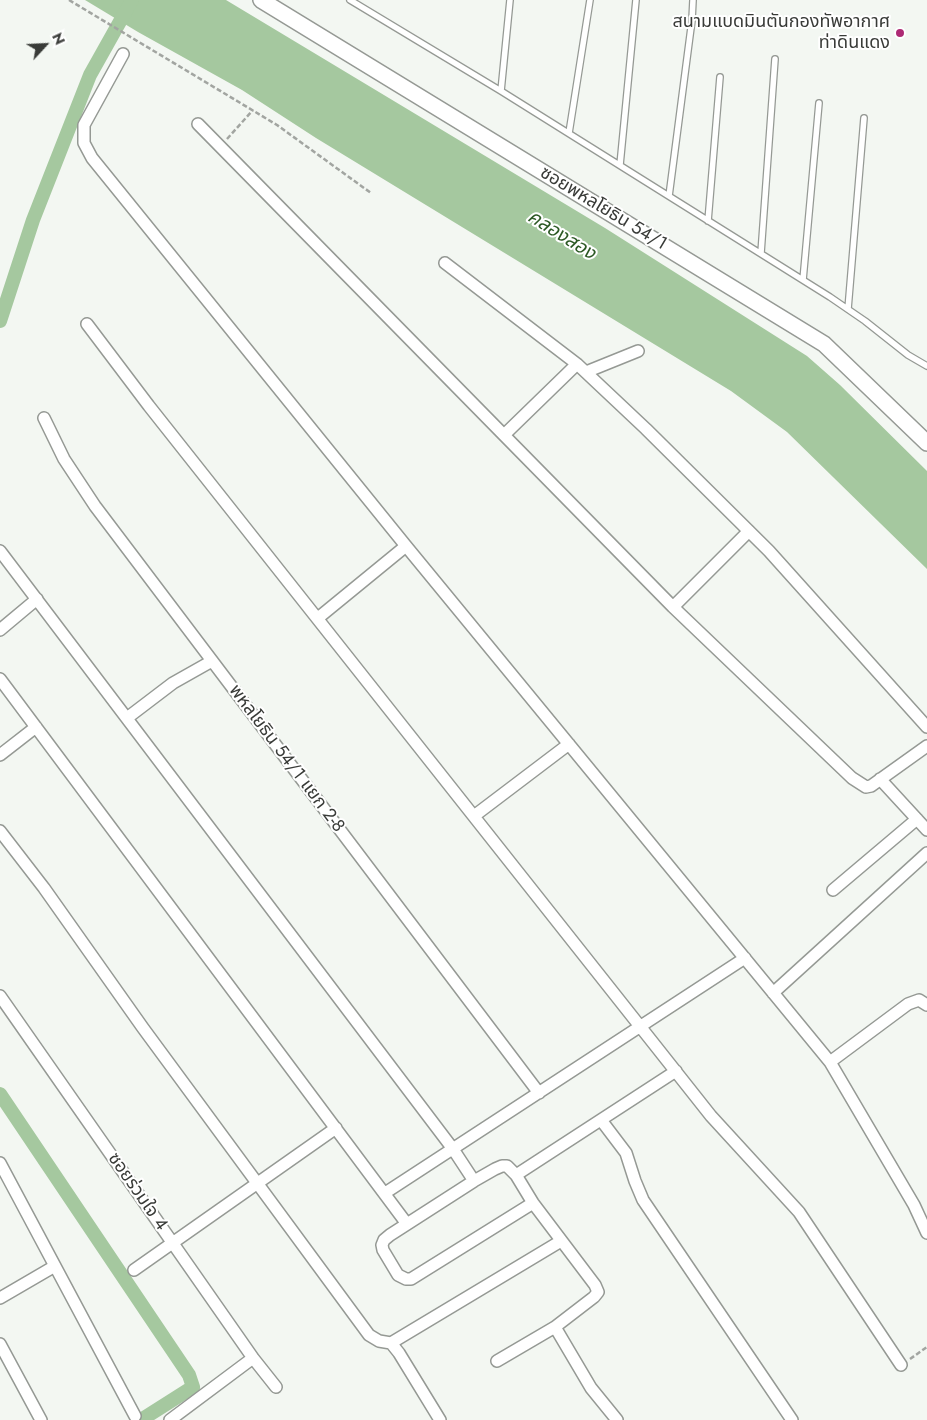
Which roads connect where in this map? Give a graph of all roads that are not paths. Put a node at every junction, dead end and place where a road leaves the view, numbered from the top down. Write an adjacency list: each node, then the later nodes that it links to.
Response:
1 (261, 0): 28 (street, ซอยพหลโยธิน 54/1)
2 (350, 0): 10 (lane)
3 (510, 0): 10 (lane)
4 (590, 0): 14 (lane)
5 (636, 0): 15 (lane)
6 (693, 0): 16 (lane)
7 (123, 54): 30 (street)
8 (775, 59): 18 (lane)
9 (720, 77): 17 (lane)
10 (501, 91): 14 (lane)
11 (819, 103): 20 (lane)
12 (864, 118): 21 (lane)
13 (198, 124): 27 (street)
14 (569, 133): 15 (lane)
15 (620, 165): 16 (lane)
16 (669, 196): 17 (lane)
17 (708, 220): 18 (lane)
18 (761, 253): 20 (lane)
19 (445, 262): 25 (street)
20 (804, 280): 21 (lane)
21 (848, 310): 24 (lane)
22 (87, 324): 34 (street)
23 (638, 351): 25 (street)
24 (927, 366)
25 (582, 368): 27 (street); 29 (street)
26 (44, 418): 36 (street, พหลโยธิน 54/1 แยก 2-8)
27 (504, 435): 33 (street)
28 (927, 443)
29 (749, 531): 33 (street); 40 (street)
30 (406, 546): 34 (street); 41 (street)
31 (0, 551): 32 (street)
32 (37, 599): 35 (street); 38 (street)
33 (672, 607): 44 (street)
34 (318, 618): 45 (street)
35 (0, 630)
36 (212, 660): 38 (street); 58 (street, พหลโยธิน 54/1 แยก 2-8)
37 (0, 679): 39 (street)
38 (127, 718): 61 (street)
39 (36, 727): 43 (street); 60 (street)
40 (927, 728)
41 (569, 744): 45 (street); 51 (street)
42 (927, 746): 44 (street)
43 (0, 755)
44 (880, 779): 46 (street)
45 (474, 816): 55 (street)
46 (916, 819): 47 (street); 50 (street)
47 (927, 830)
48 (0, 831): 65 (street)
49 (927, 853): 52 (street)
50 (833, 890)
51 (745, 958): 52 (street); 55 (street)
52 (773, 993): 56 (street)
53 (0, 996): 71 (street, ซอยร่วมใจ 4)
54 (927, 1005): 56 (street)
55 (641, 1026): 57 (street); 58 (street)
56 (830, 1062): 69 (street)
57 (676, 1070): 59 (street); 80 (street)
58 (539, 1093): 61 (street)
59 (601, 1120): 63 (street); 87 (street)
60 (336, 1128): 65 (street); 66 (street)
61 (453, 1149): 64 (street); 66 (street)
62 (0, 1163): 72 (street)
63 (516, 1175): 64 (street); 67 (street)
64 (474, 1181): 68 (street)
65 (258, 1183): 71 (street); 76 (street)
66 (385, 1193): 68 (street)
67 (533, 1204): 68 (street); 70 (street)
68 (408, 1224)
69 (927, 1233)
70 (561, 1241): 75 (street); 76 (street)
71 (173, 1242): 73 (street); 78 (street, ซอยร่วมใจ 4)
72 (55, 1266): 74 (street); 82 (street)
73 (134, 1270)
74 (0, 1298)
75 (555, 1327): 79 (street); 86 (street)
76 (391, 1343): 83 (street)
77 (0, 1344): 84 (street)
78 (253, 1358): 81 (street, ซอยร่วมใจ 4); 85 (street)
79 (497, 1361)
80 (901, 1365)
81 (276, 1387)
82 (135, 1416)
83 (434, 1417)
84 (41, 1420)
85 (170, 1420)
86 (617, 1420)
87 (792, 1420)

